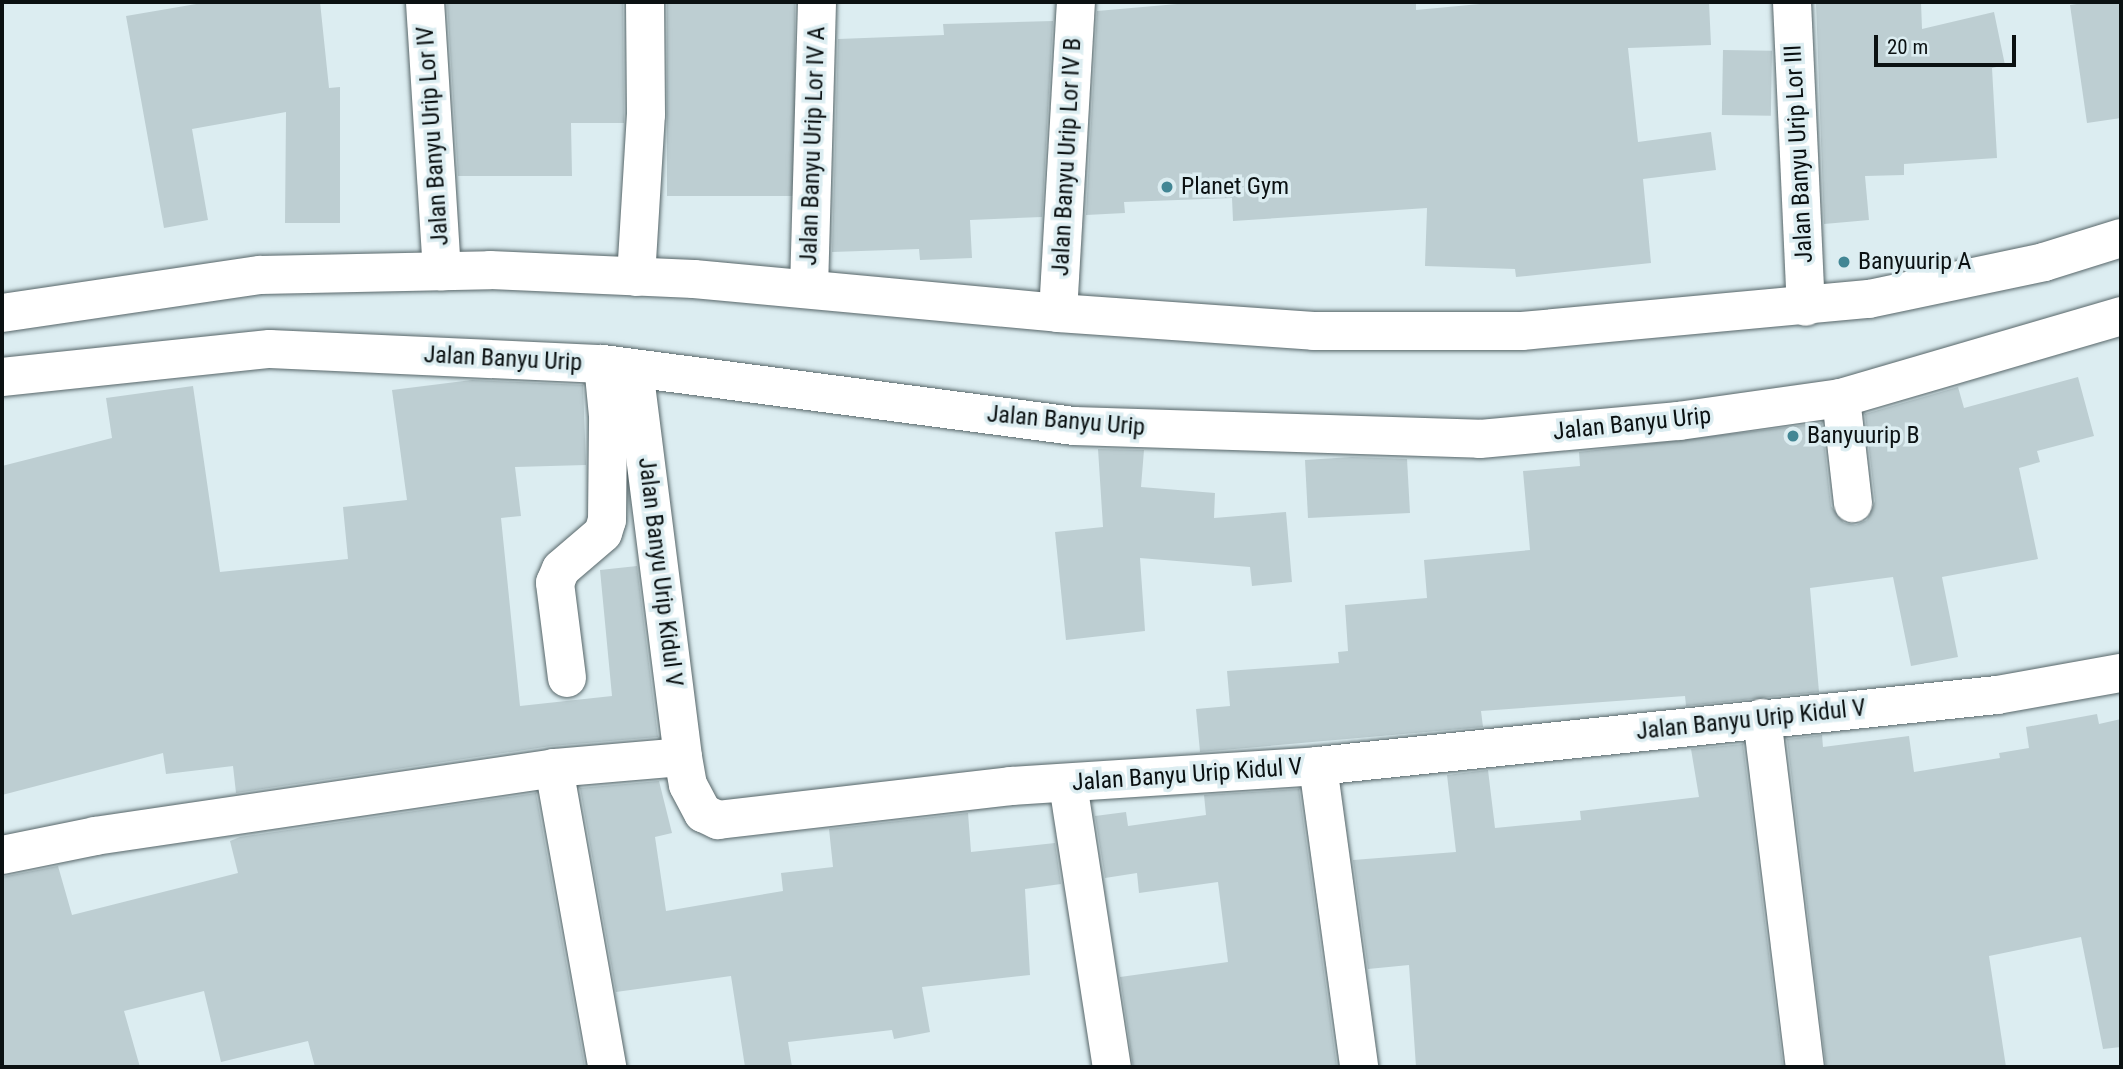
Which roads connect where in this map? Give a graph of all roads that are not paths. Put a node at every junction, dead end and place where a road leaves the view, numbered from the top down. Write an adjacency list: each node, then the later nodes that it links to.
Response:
1 (425, 2): 7 (street, Jalan Banyu Urip Lor IV)
2 (645, 2): 8 (street)
3 (817, 2): 9 (street, Jalan Banyu Urip Lor IV A)
4 (1792, 2): 10 (street, Jalan Banyu Urip Lor III)
5 (1082, 3): 12 (street, Jalan Banyu Urip Lor IV B)
6 (2121, 238): 10 (street)
7 (442, 271): 8 (street); 11 (street)
8 (636, 276): 9 (street)
9 (809, 289): 12 (street)
10 (1806, 307): 12 (street)
11 (2, 313)
12 (1058, 313)
13 (2121, 316): 16 (street, Jalan Banyu Urip)
14 (618, 366): 15 (street, Jalan Banyu Urip); 16 (street, Jalan Banyu Urip); 19 (street); 21 (street, Jalan Banyu Urip Kidul V)
15 (2, 377)
16 (1841, 398): 17 (street)
17 (1853, 503)
18 (2121, 673): 20 (street, Jalan Banyu Urip Kidul V)
19 (567, 678)
20 (1762, 719): 22 (street, Jalan Banyu Urip Kidul V); 29 (street)
21 (683, 757): 23 (street); 24 (street, Jalan Banyu Urip Kidul V)
22 (1318, 766): 24 (street, Jalan Banyu Urip Kidul V); 28 (street)
23 (554, 768): 25 (street); 26 (street)
24 (1068, 784): 27 (street)
25 (2, 855)
26 (607, 1067)
27 (1112, 1067)
28 (1359, 1067)
29 (1805, 1067)

